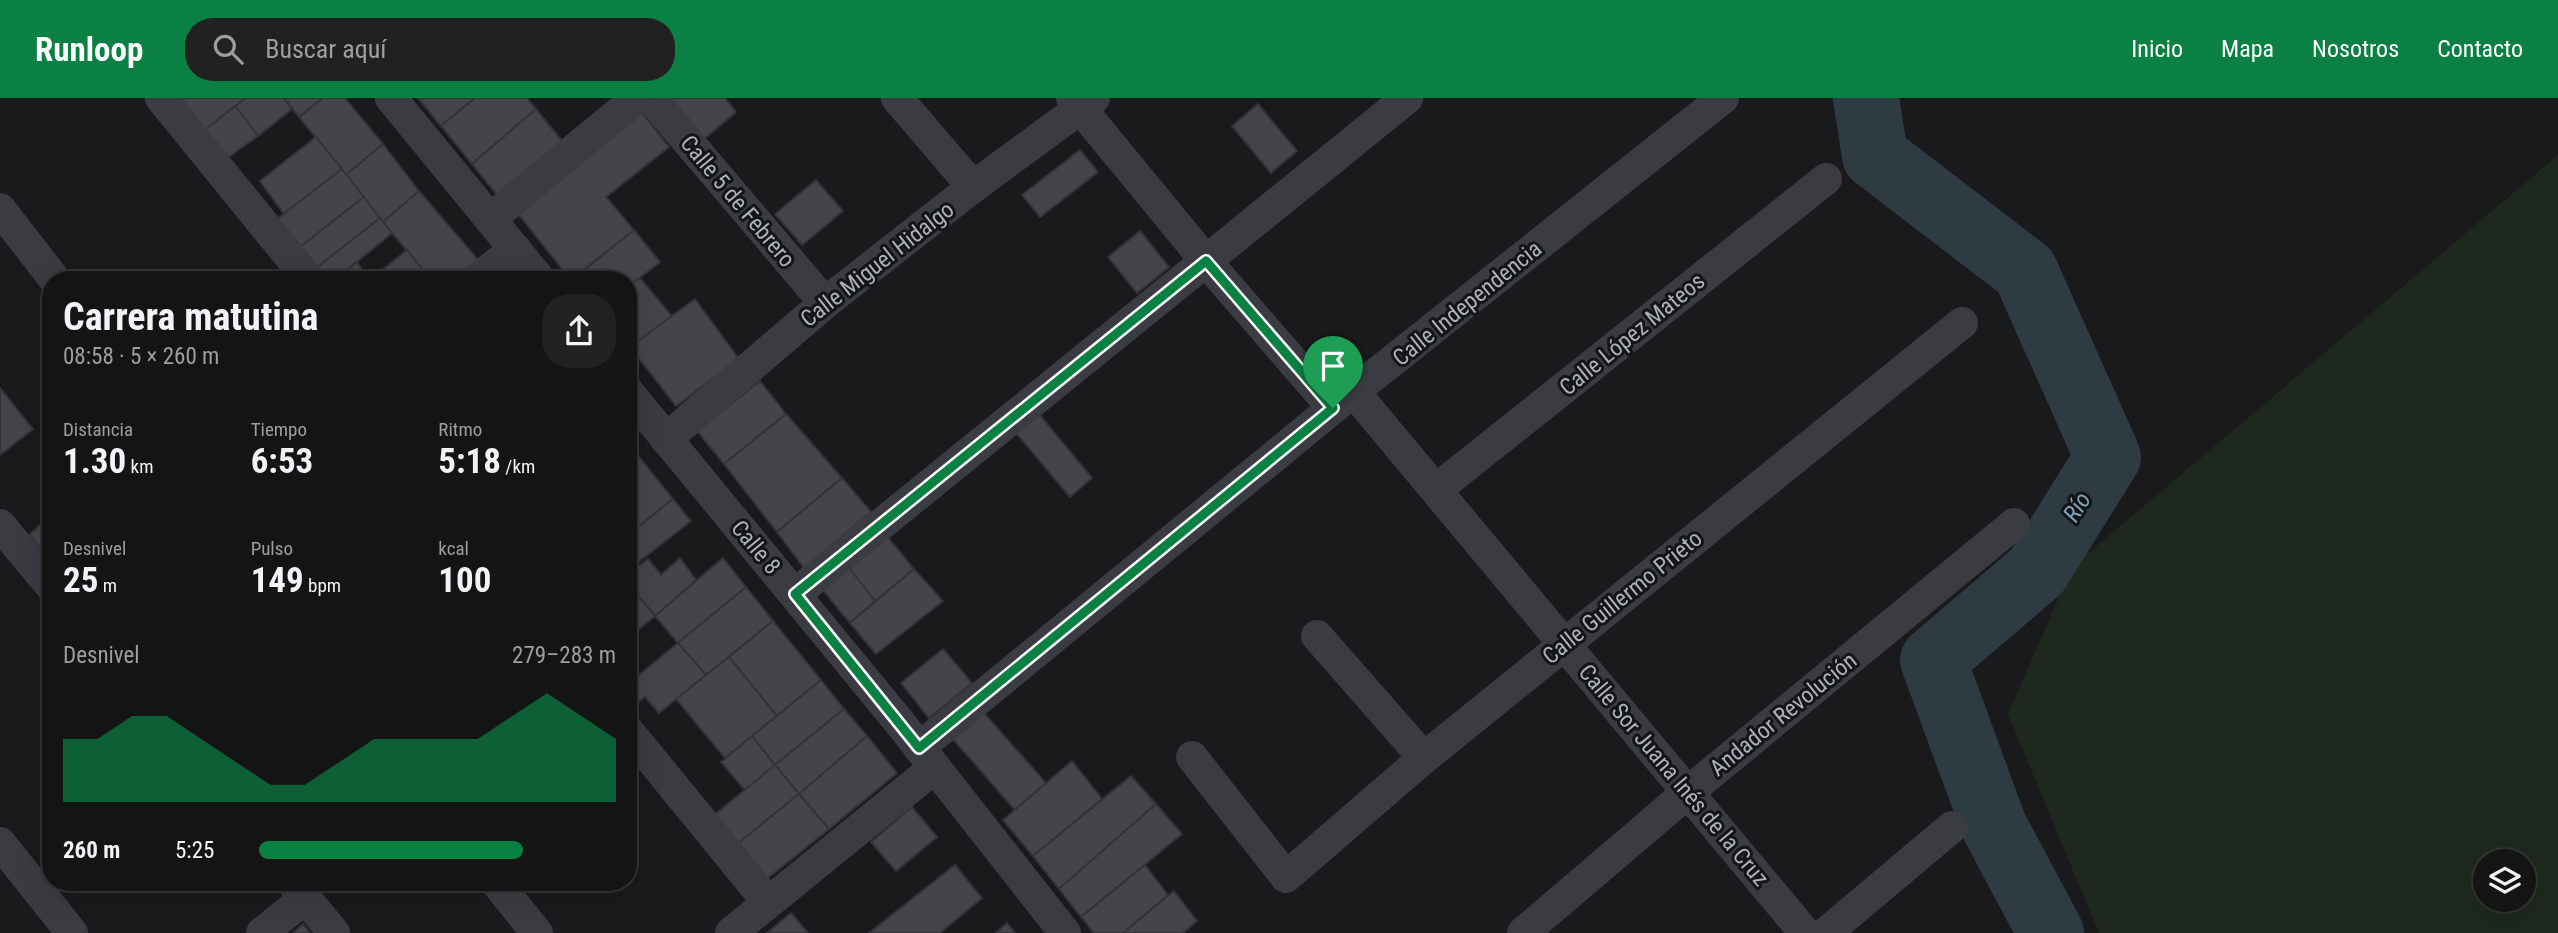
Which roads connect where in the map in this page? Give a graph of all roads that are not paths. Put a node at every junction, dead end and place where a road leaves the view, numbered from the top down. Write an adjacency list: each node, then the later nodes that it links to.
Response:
1 (161, 98): 16 (street)
2 (391, 98): 12 (street)
3 (637, 98): 12 (street)
4 (651, 98): 19 (street, Calle 5 de Febrero)
5 (897, 98): 10 (street)
6 (1407, 98): 14 (street)
7 (1723, 98): 21 (street, Calle Independencia)
8 (1082, 101): 10 (street, Calle Miguel Hidalgo); 14 (street, Calle Sor Juana Inés de la Cruz)
9 (1826, 179): 24 (street, Calle López Mateos)
10 (973, 187): 19 (street, Calle Miguel Hidalgo)
11 (0, 209): 15 (street)
12 (490, 219): 13 (street)
13 (515, 249): 17 (street); 18 (street)
14 (1206, 261): 21 (street, Calle Sor Juana Inés de la Cruz); 28 (street)
15 (48, 271)
16 (302, 271)
17 (487, 271)
18 (533, 271)
19 (825, 303): 23 (street, Calle Miguel Hidalgo)
20 (1962, 323): 30 (street, Calle Guillermo Prieto)
21 (1344, 400): 24 (street, Calle Sor Juana Inés de la Cruz); 33 (street, Calle Independencia)
22 (637, 410): 23 (street, Calle 8)
23 (666, 439): 28 (street, Calle 8)
24 (1437, 489): 30 (street, Calle Sor Juana Inés de la Cruz)
25 (2014, 524): 35 (street, Andador Revolución)
26 (0, 525): 27 (street)
27 (42, 575)
28 (795, 594): 33 (street, Calle 8)
29 (1317, 636): 34 (street)
30 (1564, 643): 34 (street, Calle Guillermo Prieto); 35 (street, Calle Sor Juana Inés de la Cruz)
31 (637, 743): 41 (street)
32 (1192, 757): 34 (street, Calle Guillermo Prieto)
33 (927, 758): 41 (street, Calle Independencia); 47 (street, Calle 8)
34 (1424, 758)
35 (1687, 793): 48 (street, Andador Revolución); 49 (street, Calle Sor Juana Inés de la Cruz)
36 (1952, 827): 50 (street)
37 (0, 842): 42 (street)
38 (298, 891): 43 (street)
39 (300, 891): 44 (street)
40 (502, 891): 45 (street)
41 (768, 902): 46 (street, Calle Independencia)
42 (72, 933)
43 (262, 933)
44 (334, 933)
45 (537, 933)
46 (731, 933)
47 (1065, 933)
48 (1523, 933)
49 (1805, 933)
50 (1826, 933)

